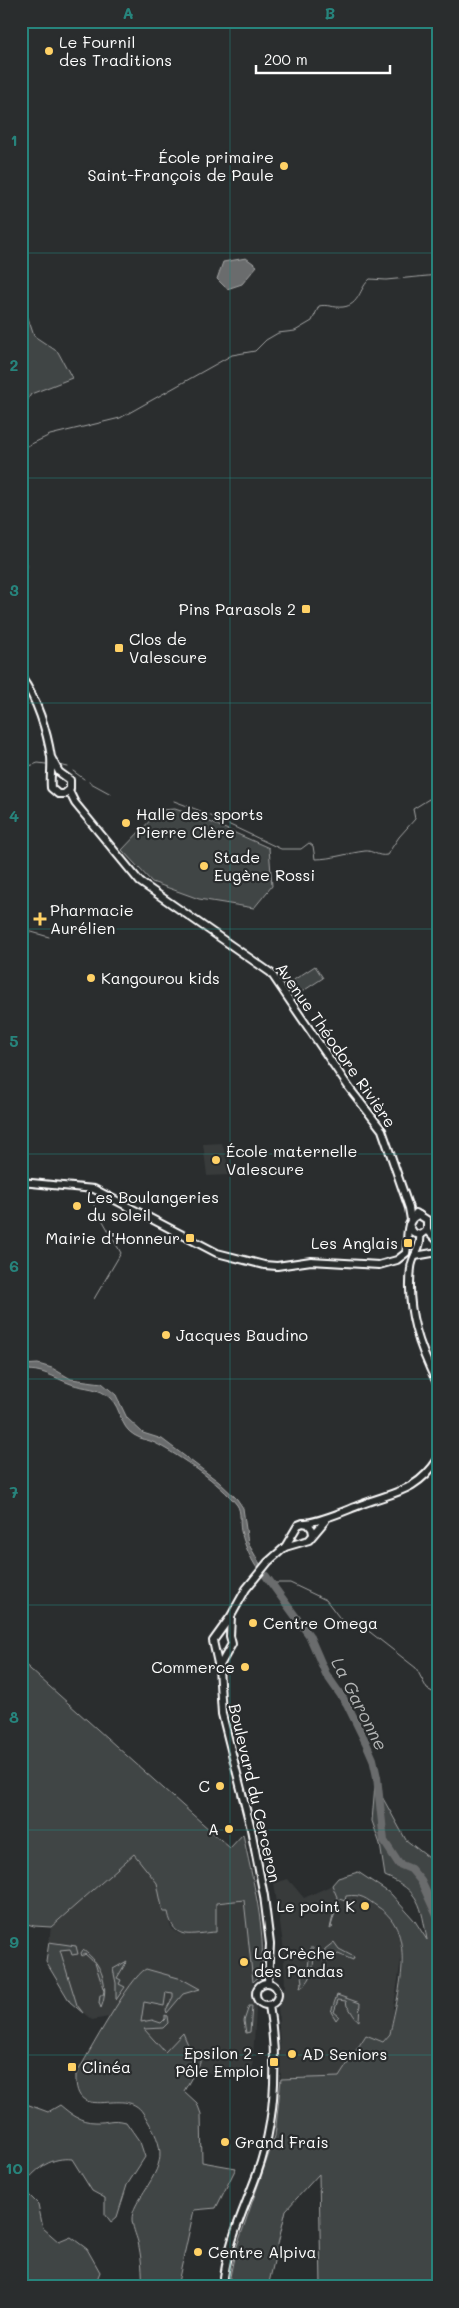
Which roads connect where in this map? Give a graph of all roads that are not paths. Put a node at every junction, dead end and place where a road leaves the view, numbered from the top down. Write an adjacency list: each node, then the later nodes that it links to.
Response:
1 (21, 677): 2 (main road)
2 (51, 757): 3 (main road); 4 (main road)
3 (63, 774): 4 (main road); 5 (main road)
4 (52, 780): 5 (main road)
5 (66, 792): 7 (main road, Avenue Théodore Rivière)
6 (21, 1182): 16 (main road)
7 (409, 1208): 8 (main road); 9 (main road, Avenue Théodore Rivière)
8 (419, 1216): 9 (main road); 10 (main road)
9 (410, 1223): 11 (main road); 13 (main road)
10 (427, 1230): 11 (main road); 12 (main road)
11 (418, 1234): 13 (main road); 15 (main road)
12 (438, 1241)
13 (408, 1243): 16 (main road)
14 (438, 1252): 15 (main road)
15 (414, 1256): 17 (main road)
16 (397, 1260): 17 (main road)
17 (411, 1268): 18 (main road)
18 (422, 1348): 19 (main road); 20 (main road)
19 (438, 1375)
20 (438, 1385)
21 (438, 1459): 22 (main road)
22 (327, 1519): 23 (main road); 25 (main road)
23 (306, 1524): 24 (main road); 25 (main road)
24 (294, 1532): 26 (main road); 27 (main road)
25 (313, 1534): 26 (main road)
26 (302, 1542): 27 (main road)
27 (285, 1547): 28 (main road)
28 (231, 1616): 29 (main road); 30 (main road)
29 (218, 1634): 30 (main road); 31 (main road)
30 (230, 1636): 32 (main road)
31 (216, 1650): 32 (main road); 33 (main road, Boulevard du Cerceron)
32 (226, 1652): 33 (main road, Boulevard du Cerceron)
33 (219, 1668): 34 (main road, Boulevard du Cerceron)
34 (268, 1982): 35 (main road); 35 (main road)
35 (269, 2005): 36 (main road)
36 (223, 2287)

